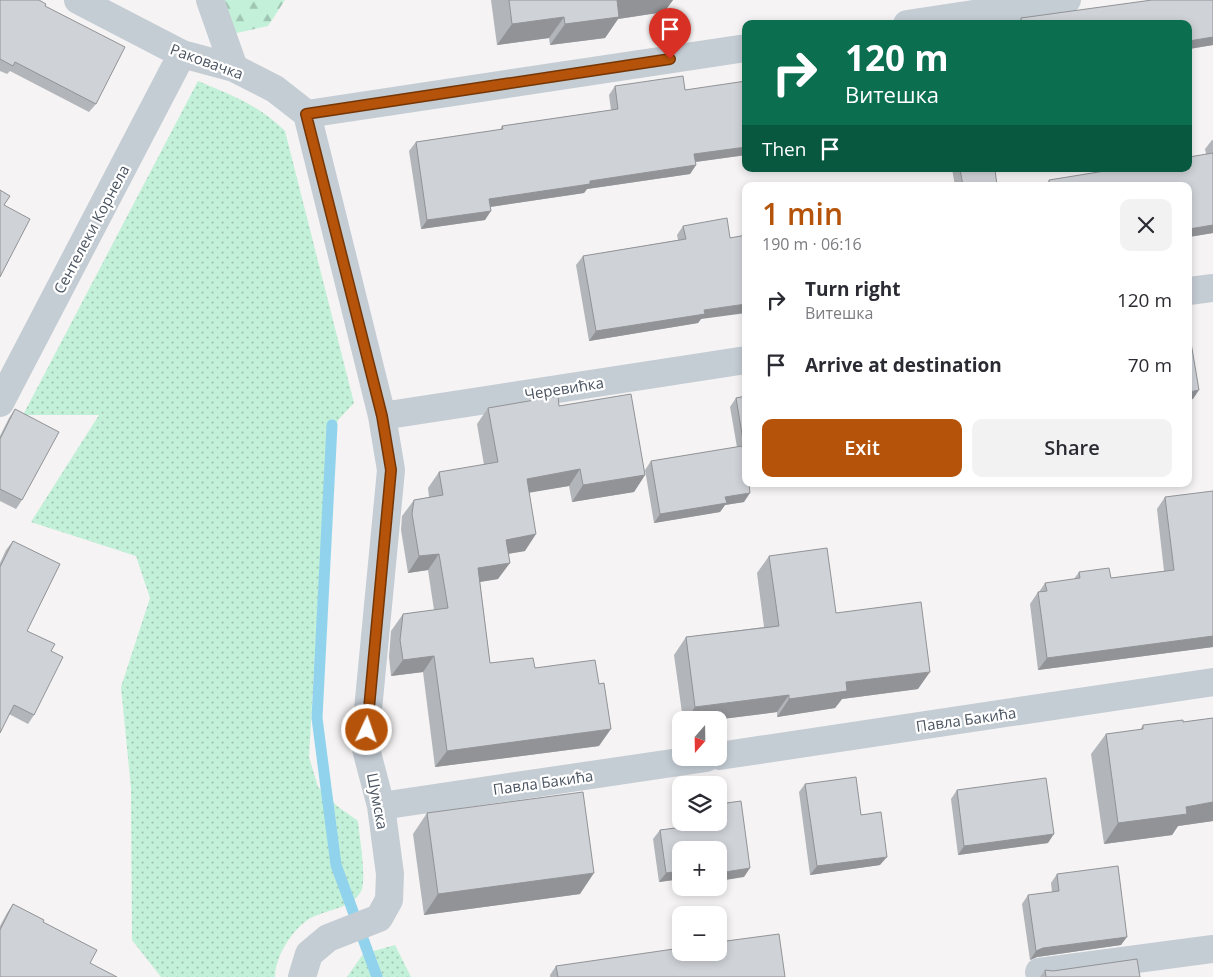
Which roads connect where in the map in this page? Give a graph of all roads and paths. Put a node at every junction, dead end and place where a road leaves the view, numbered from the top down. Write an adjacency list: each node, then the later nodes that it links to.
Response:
1 (78, 0): 6 (street, Раковачка)
2 (210, 0): 7 (street)
3 (1067, 0): 4 (street)
4 (934, 20)
5 (742, 49): 8 (street)
6 (182, 54): 7 (street, Раковачка); 12 (street, Сентелеки Корнела)
7 (234, 68): 8 (street, Раковачка)
8 (306, 114): 13 (street, Шумска)
9 (1213, 288): 10 (street)
10 (1192, 291)
11 (742, 361): 13 (street, Черевићка)
12 (0, 403)
13 (382, 416): 17 (street, Шумска)
14 (1213, 682): 15 (street, Павла Бакића)
15 (728, 755)
16 (672, 763): 17 (street, Павла Бакића)
17 (381, 806): 20 (street, Шумска)
18 (1213, 949): 19 (street)
19 (1039, 972)
20 (302, 977)

